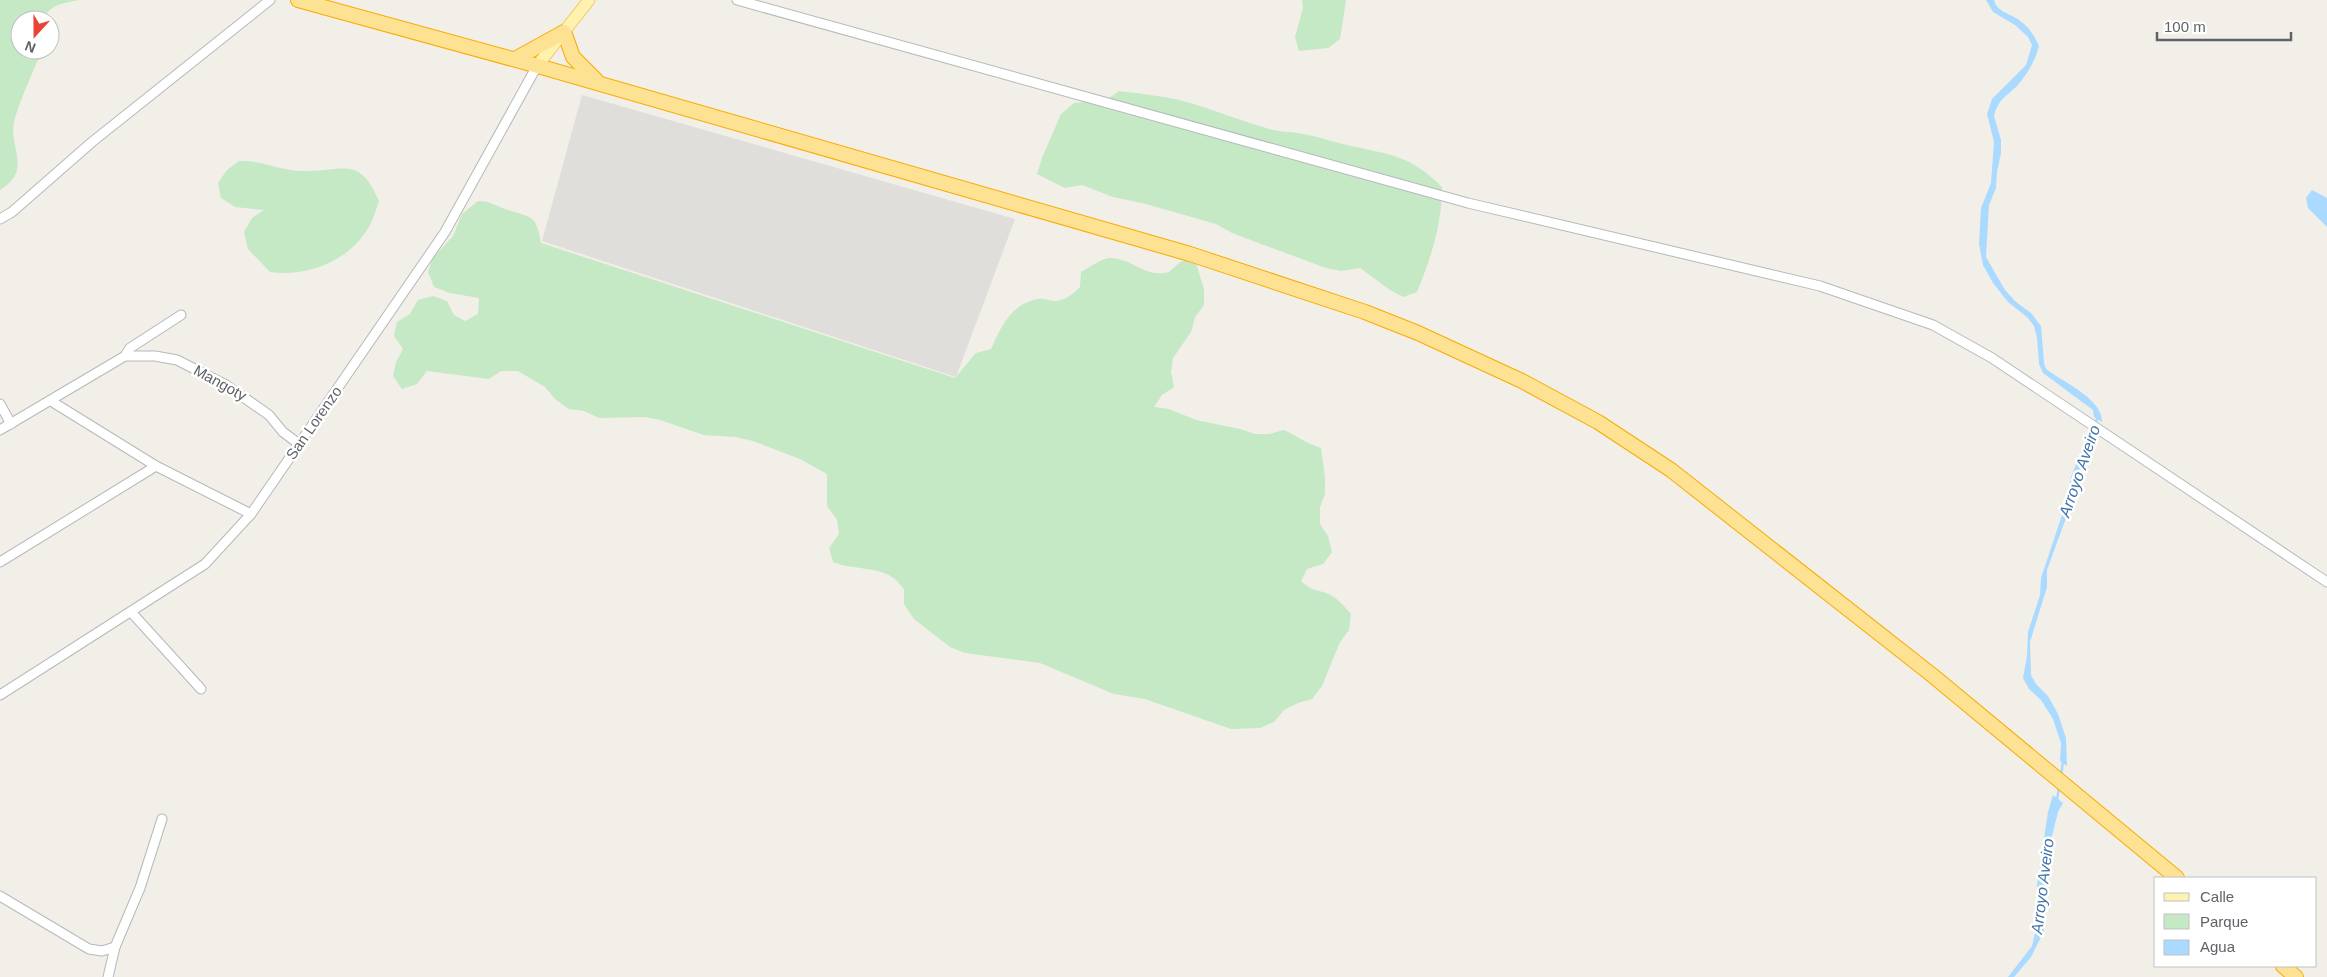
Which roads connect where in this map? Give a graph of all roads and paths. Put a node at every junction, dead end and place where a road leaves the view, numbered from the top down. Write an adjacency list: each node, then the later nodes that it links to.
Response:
1 (270, 0): 9 (street)
2 (298, 0): 6 (highway)
3 (589, 0): 5 (main road)
4 (737, 0): 20 (street)
5 (564, 32): 6 (highway); 7 (main road); 8 (highway)
6 (515, 59): 7 (highway)
7 (537, 66): 8 (highway); 16 (street, San Lorenzo)
8 (600, 84): 25 (highway)
9 (0, 219)
10 (181, 315): 11 (street)
11 (125, 356): 12 (street); 16 (street, Mangoty)
12 (52, 400): 14 (street); 17 (street)
13 (0, 404): 14 (street)
14 (11, 424): 15 (street)
15 (0, 430)
16 (299, 444): 18 (street, San Lorenzo)
17 (156, 466): 18 (street); 19 (street)
18 (251, 514): 21 (street, San Lorenzo)
19 (0, 562)
20 (2327, 582)
21 (132, 613): 22 (street); 23 (street, San Lorenzo)
22 (202, 689)
23 (0, 695)
24 (162, 819): 27 (street)
25 (2176, 877)
26 (0, 896): 27 (street)
27 (116, 947): 29 (street)
28 (2284, 967): 30 (highway)
29 (108, 977)
30 (2296, 977)

